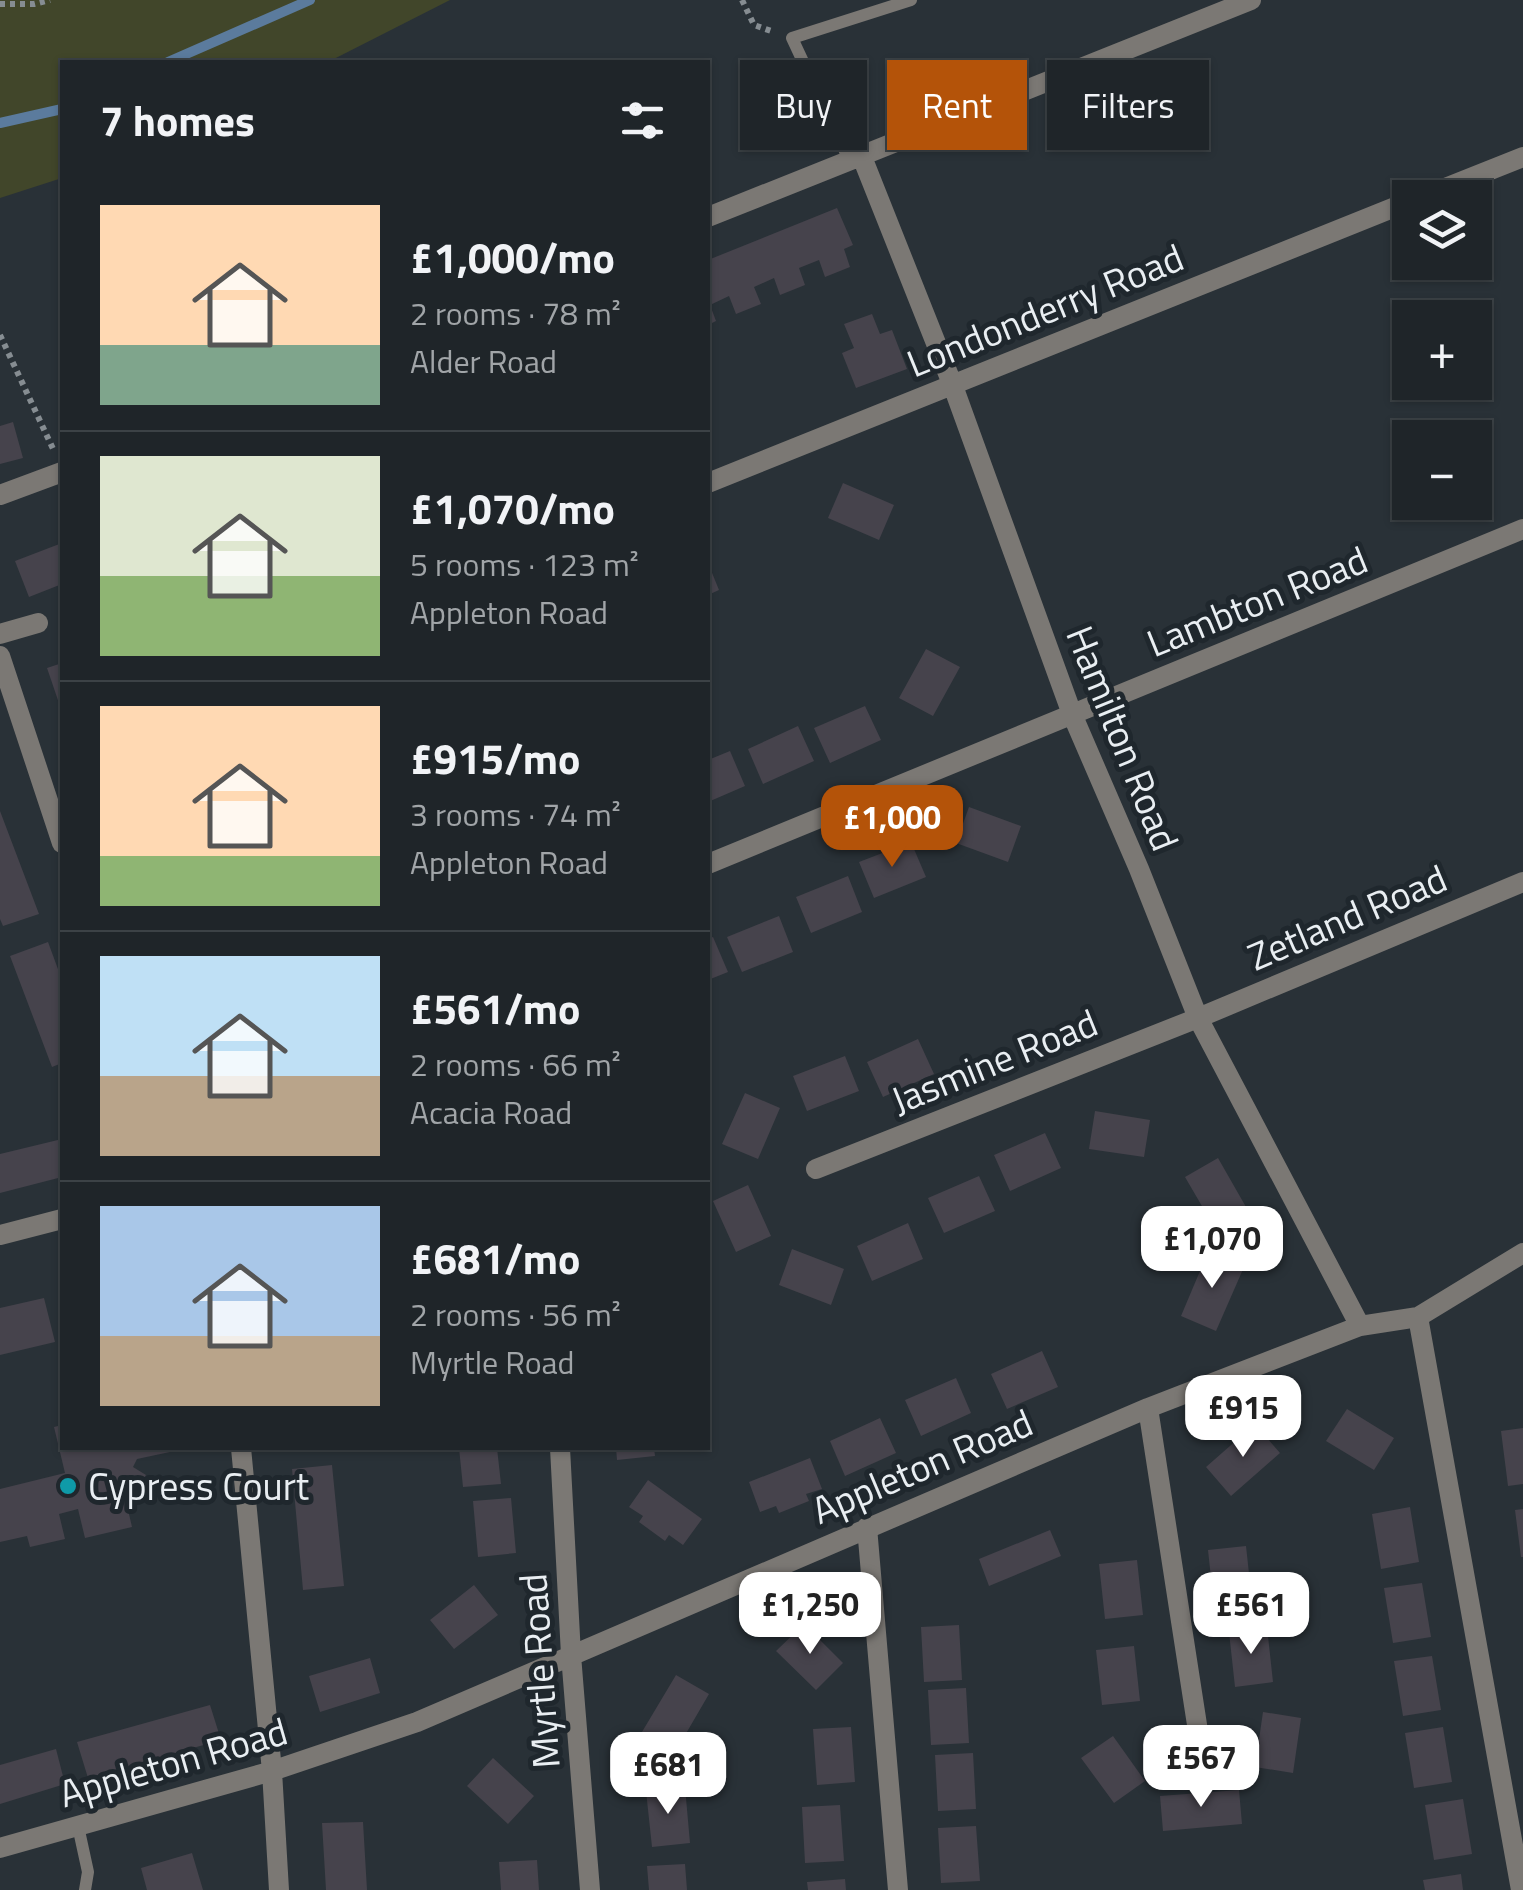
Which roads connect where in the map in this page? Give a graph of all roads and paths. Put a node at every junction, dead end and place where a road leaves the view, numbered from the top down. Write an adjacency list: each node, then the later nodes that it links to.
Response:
1 (50, 0): 5 (path)
2 (742, 0): 6 (path)
3 (911, 0): 6 (lane)
4 (1251, 0): 8 (street)
5 (0, 4)
6 (792, 38): 8 (lane)
7 (1523, 157): 9 (street)
8 (856, 160): 11 (street); 13 (street, Hamilton Road)
9 (1465, 180)
10 (1392, 209): 13 (street, Londonderry Road)
11 (710, 217)
12 (0, 335): 14 (path)
13 (953, 386): 15 (street, Londonderry Road); 21 (street, Hamilton Road)
14 (59, 463): 16 (street)
15 (710, 482)
16 (0, 496)
17 (1523, 529): 21 (street, Lambton Road)
18 (38, 623): 19 (street)
19 (0, 634)
20 (0, 656): 22 (street)
21 (1072, 714): 23 (street, Lambton Road); 25 (street, Hamilton Road)
22 (60, 837)
23 (710, 863)
24 (1523, 882): 25 (street, Zetland Road)
25 (1198, 1018): 26 (street, Jasmine Road); 31 (street, Hamilton Road)
26 (816, 1169)
27 (60, 1220): 28 (street)
28 (0, 1235)
29 (1523, 1253): 30 (street, Appleton Road)
30 (1418, 1317): 31 (street, Appleton Road); 45 (street)
31 (1360, 1326): 32 (street, Appleton Road)
32 (1148, 1408): 35 (street, Appleton Road); 37 (street)
33 (241, 1450): 38 (street)
34 (560, 1450): 36 (street, Myrtle Road)
35 (867, 1527): 36 (street, Appleton Road); 44 (street)
36 (571, 1655): 38 (street, Appleton Road); 43 (street, Myrtle Road)
37 (1200, 1744)
38 (272, 1772): 39 (street, Appleton Road); 42 (street)
39 (78, 1826): 40 (street, Appleton Road); 41 (lane)
40 (0, 1848)
41 (84, 1890)
42 (279, 1890)
43 (590, 1890)
44 (898, 1890)
45 (1520, 1890)

